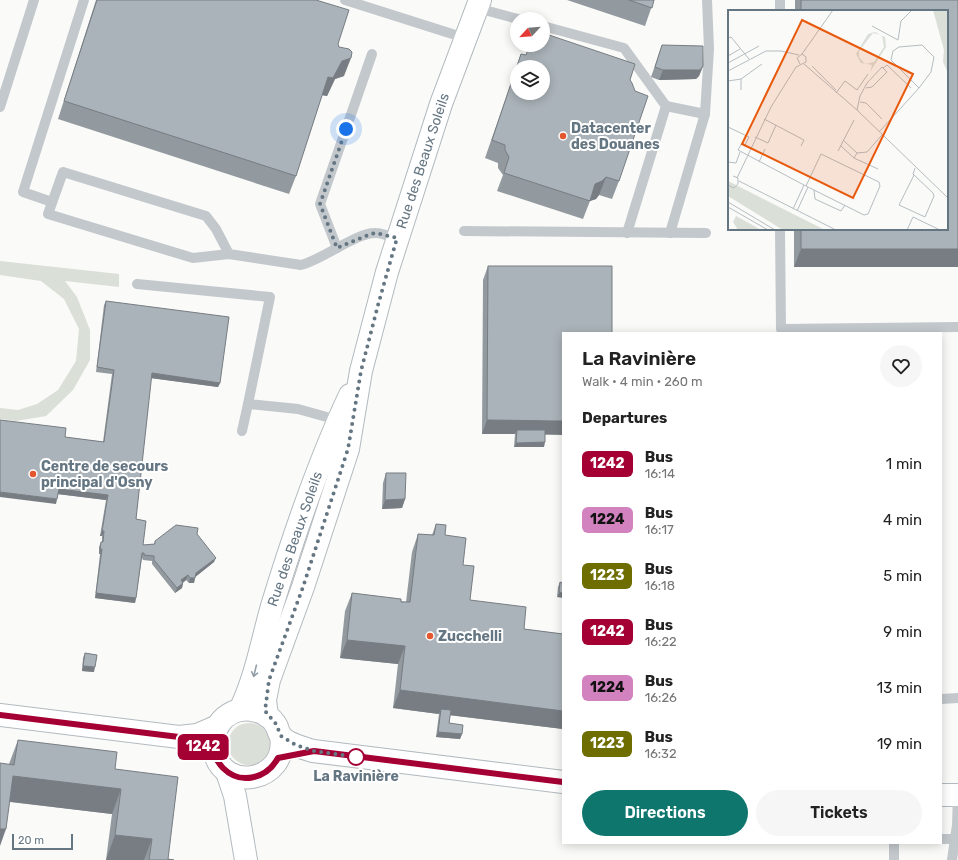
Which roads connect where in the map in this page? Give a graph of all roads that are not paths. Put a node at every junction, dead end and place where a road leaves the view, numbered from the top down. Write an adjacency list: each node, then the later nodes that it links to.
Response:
1 (34, 0): 11 (lane)
2 (84, 0): 13 (lane)
3 (345, 0): 8 (lane)
4 (707, 0): 12 (lane)
5 (479, 4): 6 (lane); 8 (main road, Rue des Beaux Soleils)
6 (510, 16)
7 (550, 28): 10 (lane)
8 (465, 38): 19 (main road, Rue des Beaux Soleils)
9 (372, 54): 20 (lane)
10 (666, 106): 12 (lane); 16 (lane)
11 (0, 107)
12 (705, 114): 17 (lane)
13 (52, 202): 21 (lane); 21 (lane)
14 (780, 230): 23 (lane)
15 (464, 231): 16 (lane)
16 (627, 233): 17 (lane)
17 (670, 233): 18 (lane)
18 (706, 233)
19 (397, 238): 20 (lane); 25 (main road, Rue des Beaux Soleils)
20 (337, 248): 21 (lane)
21 (229, 254)
22 (137, 284): 24 (lane)
23 (958, 327)
24 (248, 404): 25 (lane); 26 (lane)
25 (346, 422): 27 (main road, Rue des Beaux Soleils); 28 (main road, Rue des Beaux Soleils)
26 (242, 431)
27 (296, 530): 28 (lane); 31 (main road, Rue des Beaux Soleils, one-way to 31)
28 (322, 531): 33 (main road, Rue des Beaux Soleils)
29 (958, 698): 30 (lane)
30 (942, 699)
31 (240, 710): 33 (main road); 34 (main road)
32 (0, 715): 36 (main road)
33 (267, 716): 35 (main road)
34 (218, 726): 36 (main road); 39 (main road)
35 (281, 736): 37 (main road); 38 (main road)
36 (179, 737): 39 (main road)
37 (314, 751): 38 (main road); 41 (main road)
38 (278, 758): 40 (main road)
39 (221, 764): 40 (main road); 44 (main road)
40 (262, 775): 44 (main road)
41 (562, 782)
42 (942, 795): 43 (main road)
43 (958, 795): 46 (lane)
44 (241, 824): 48 (main road)
45 (942, 838): 46 (lane)
46 (955, 839): 50 (lane)
47 (894, 844): 49 (lane)
48 (246, 860)
49 (894, 860)
50 (952, 860)

